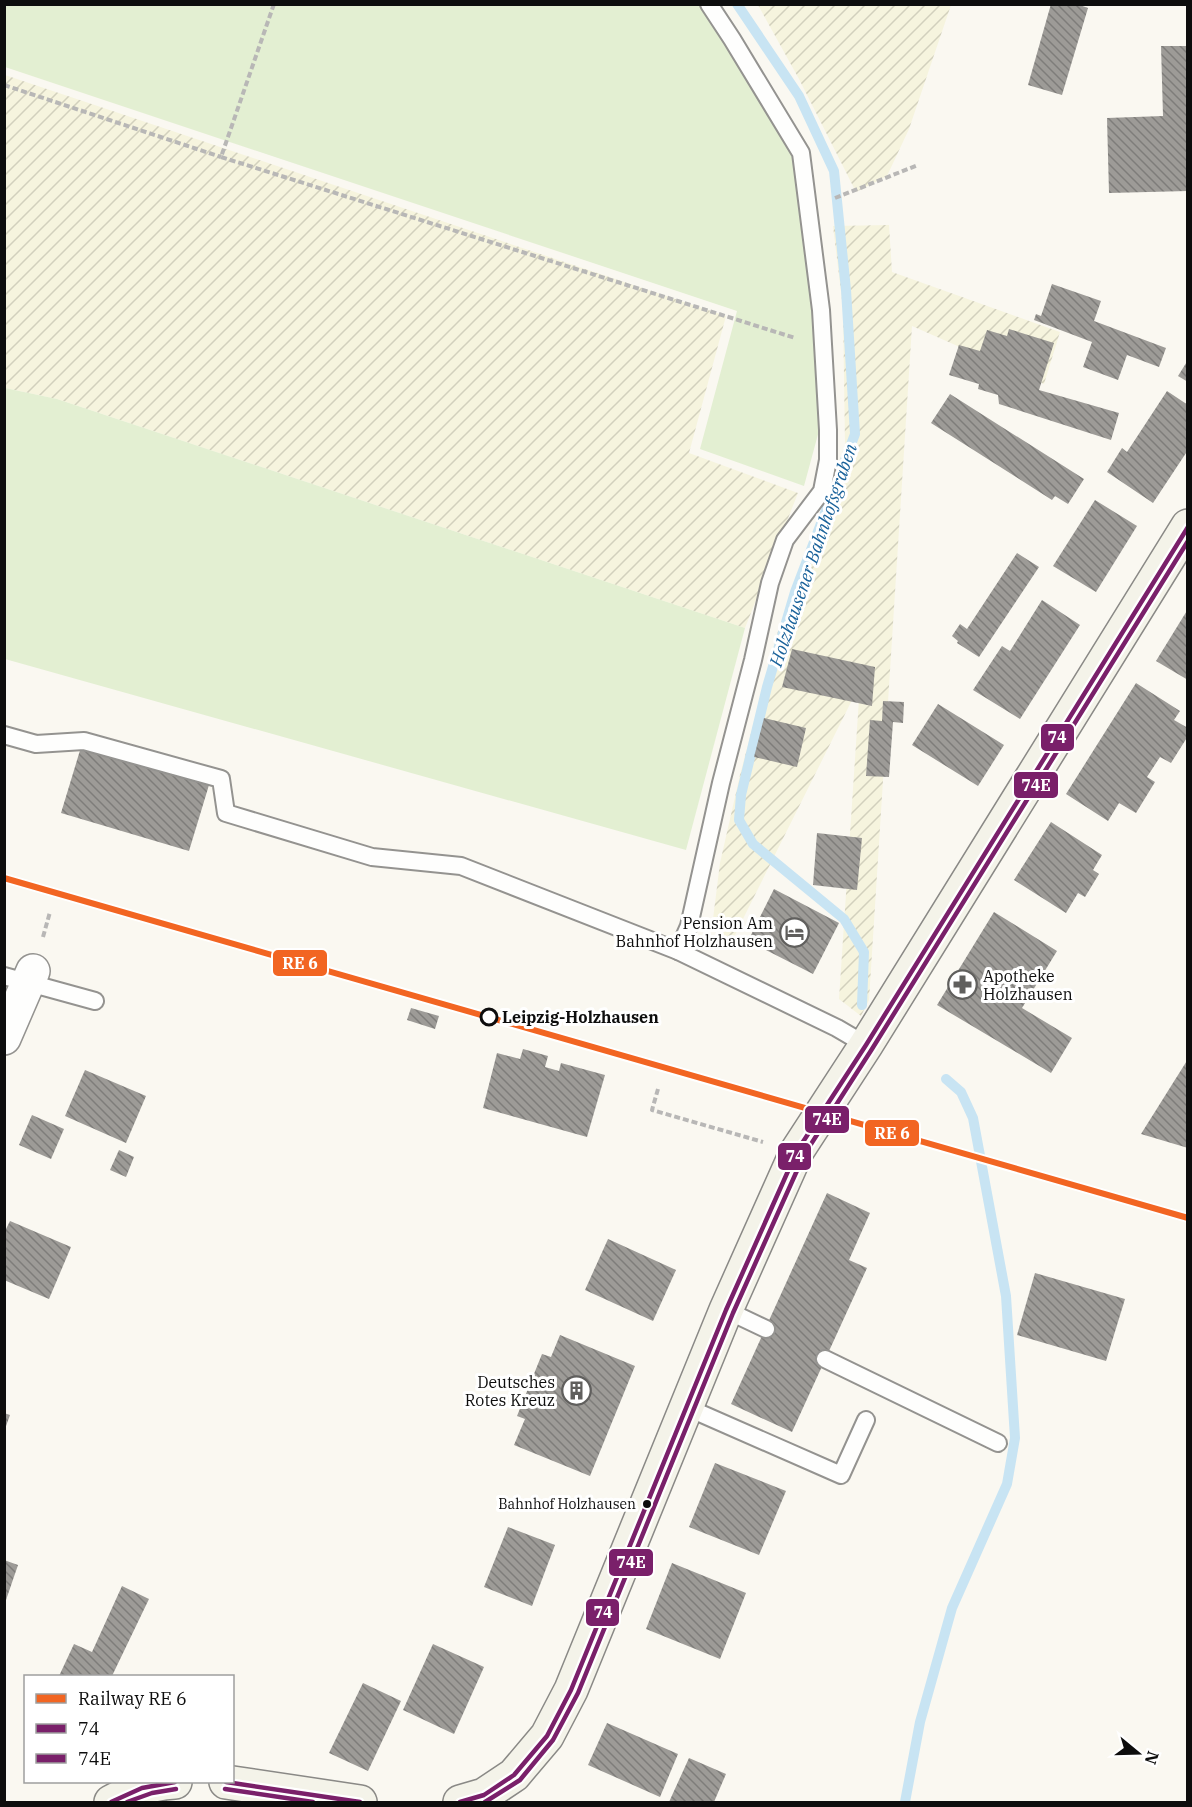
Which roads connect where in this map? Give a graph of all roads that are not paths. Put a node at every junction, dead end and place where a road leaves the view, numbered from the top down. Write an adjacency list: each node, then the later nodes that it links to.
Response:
1 (709, 4): 4 (lane)
2 (1188, 526): 8 (main road)
3 (4, 735): 4 (lane)
4 (678, 951): 8 (lane)
5 (22, 977): 6 (lane); 7 (street)
6 (95, 1001)
7 (4, 1038)
8 (866, 1045): 9 (main road)
9 (726, 1310): 10 (lane); 12 (main road)
10 (766, 1329)
11 (825, 1359): 14 (lane)
12 (686, 1407): 13 (lane); 17 (main road)
13 (866, 1420)
14 (998, 1443)
15 (159, 1783): 18 (main road)
16 (232, 1783): 19 (main road)
17 (477, 1800)
18 (111, 1803)
19 (360, 1803)

